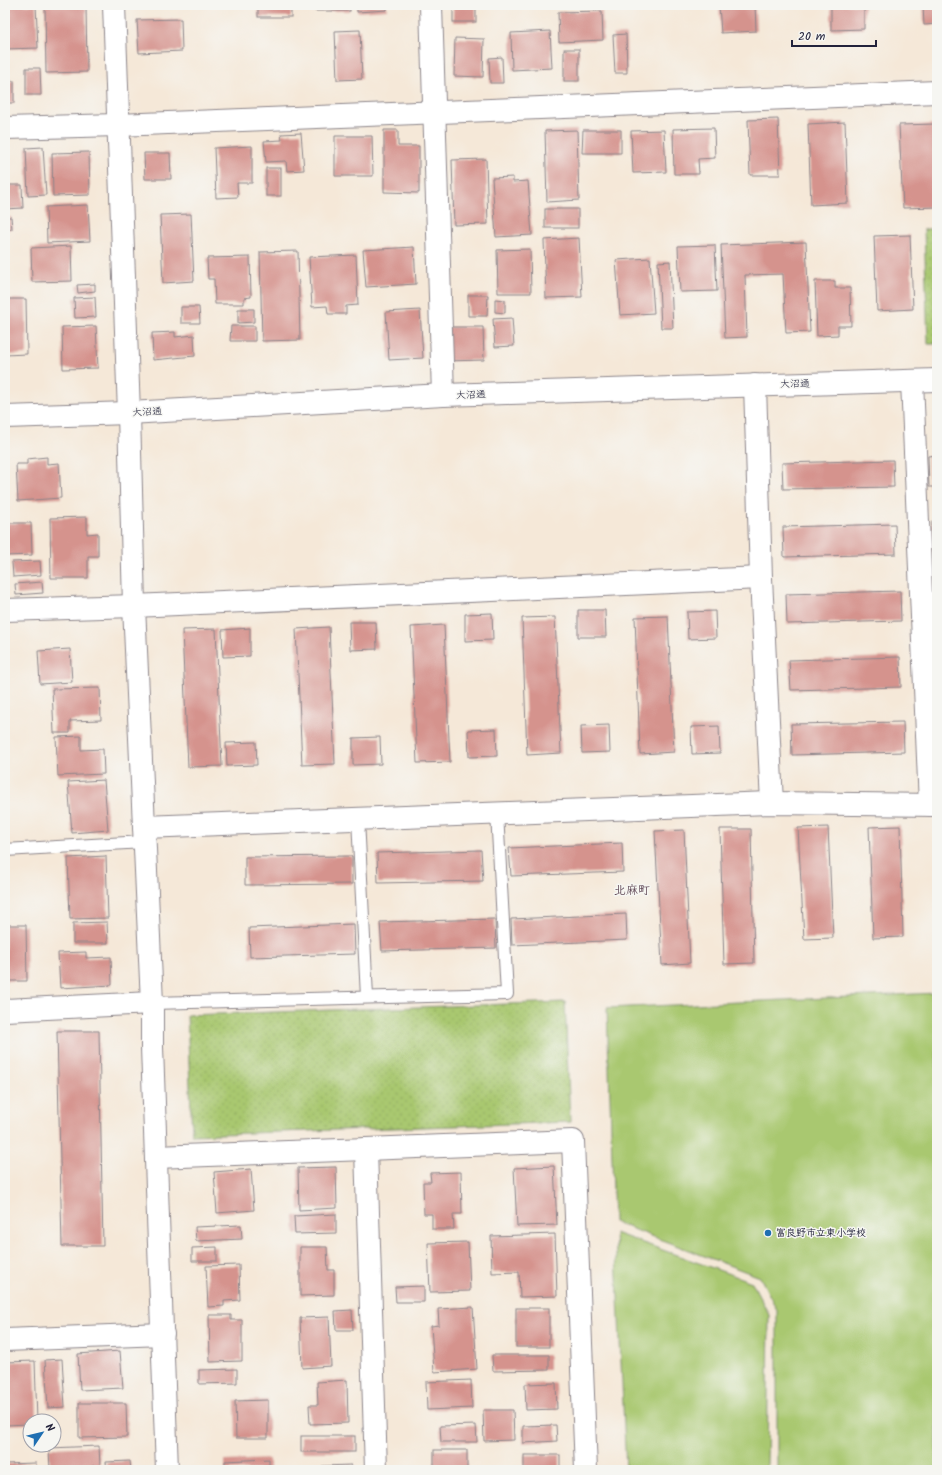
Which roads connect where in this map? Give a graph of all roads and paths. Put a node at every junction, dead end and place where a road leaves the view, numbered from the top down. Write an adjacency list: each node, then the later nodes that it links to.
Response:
1 (114, 5): 5 (street)
2 (431, 5): 4 (street)
3 (937, 92): 4 (street)
4 (433, 112): 5 (street); 10 (street)
5 (118, 125): 6 (street); 11 (street)
6 (5, 128)
7 (937, 380): 8 (street, 大沼通)
8 (912, 381): 9 (street, 大沼通); 17 (street)
9 (754, 385): 10 (street, 大沼通); 13 (street)
10 (443, 396): 11 (street, 大沼通)
11 (129, 413): 12 (street, 大沼通); 14 (street)
12 (5, 417)
13 (761, 578): 14 (street); 16 (street)
14 (134, 606): 15 (street); 20 (street)
15 (5, 610)
16 (772, 803): 17 (street); 18 (street)
17 (934, 805)
18 (497, 814): 19 (street); 22 (lane)
19 (358, 819): 20 (street); 22 (lane)
20 (144, 835): 21 (lane); 23 (street)
21 (5, 850)
22 (367, 997): 23 (lane)
23 (152, 1003): 24 (street); 26 (street)
24 (5, 1010)
25 (366, 1149): 26 (street); 30 (street); 31 (street)
26 (156, 1157): 27 (street)
27 (163, 1334): 28 (street); 29 (street)
28 (5, 1340)
29 (167, 1470)
30 (376, 1470)
31 (586, 1470)

